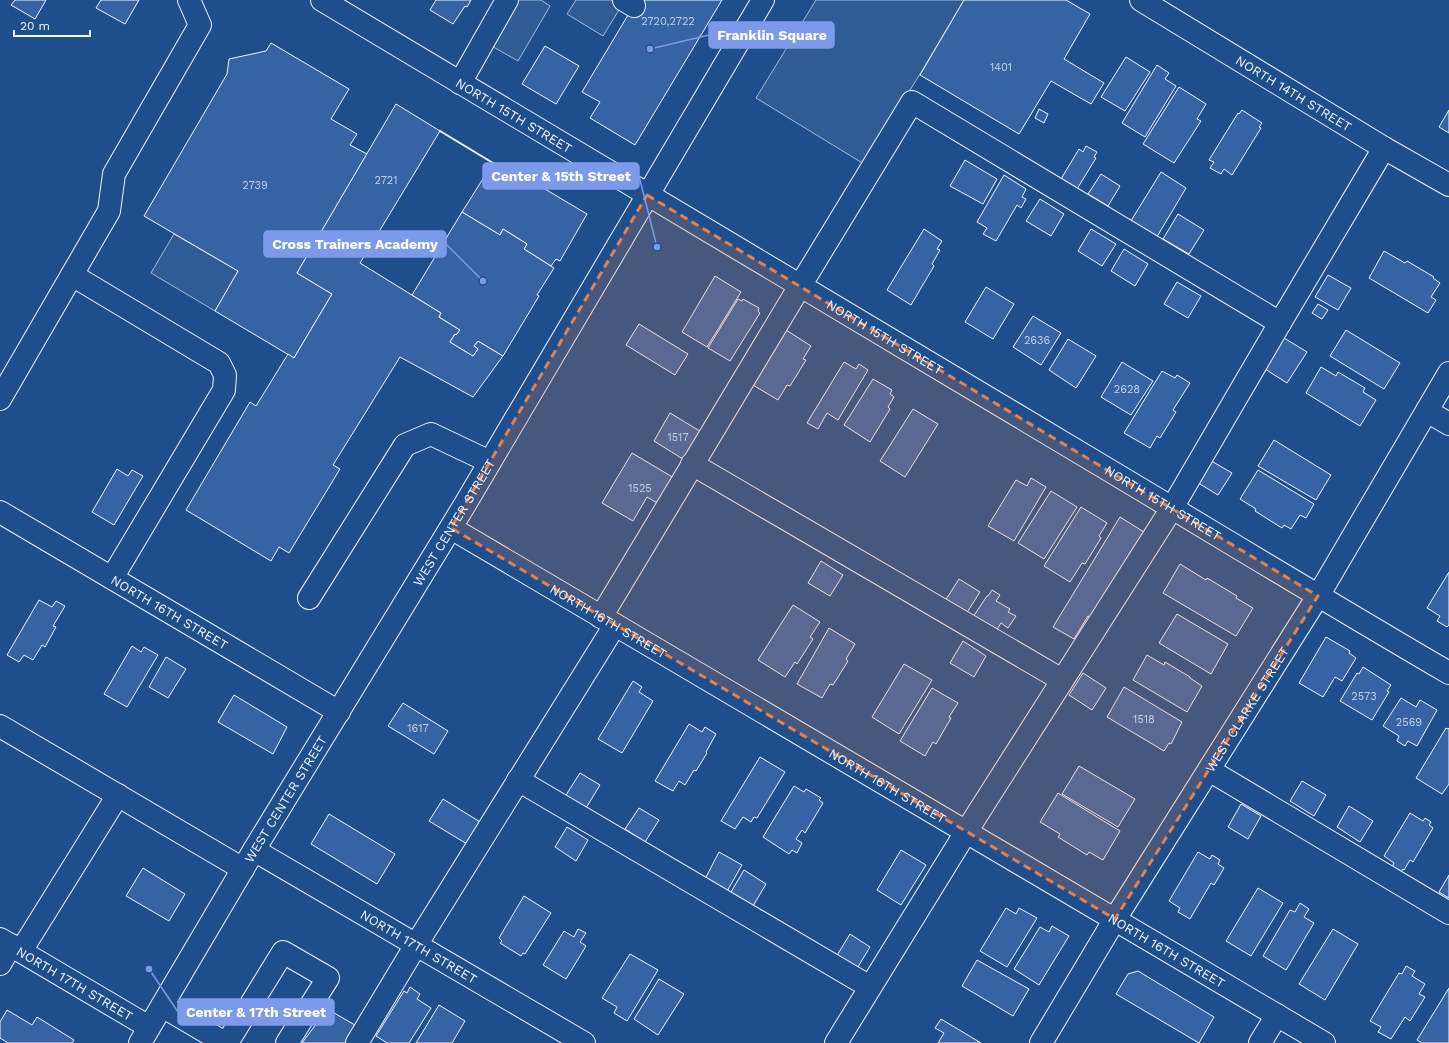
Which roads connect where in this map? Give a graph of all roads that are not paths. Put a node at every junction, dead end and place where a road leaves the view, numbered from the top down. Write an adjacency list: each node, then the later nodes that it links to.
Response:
1 (189, 0): 10 (street)
2 (322, 0): 6 (street, NORTH 15TH STREET)
3 (507, 0): 6 (street)
4 (763, 0): 9 (street, WEST CENTER STREET)
5 (1141, 0): 7 (street, NORTH 14TH STREET)
6 (460, 83): 9 (street, NORTH 15TH STREET)
7 (1384, 148): 8 (street, NORTH 14TH STREET); 12 (street)
8 (1449, 185)
9 (647, 196): 11 (street, NORTH 15TH STREET); 17 (street, WEST CENTER STREET)
10 (72, 275): 14 (street); 22 (street)
11 (800, 286): 12 (street); 18 (street); 19 (street, NORTH 15TH STREET)
12 (1280, 323): 19 (street)
13 (1449, 373): 15 (street, WEST CLARKE STREET)
14 (0, 399)
15 (1427, 411): 16 (street); 23 (street, WEST CLARKE STREET)
16 (1449, 424)
17 (490, 462): 21 (street, WEST CENTER STREET); 24 (street)
18 (692, 464): 25 (street); 27 (street)
19 (1172, 508): 23 (street, NORTH 15TH STREET); 27 (street)
20 (0, 512): 22 (street, NORTH 16TH STREET)
21 (451, 528): 25 (street, NORTH 16TH STREET); 28 (street, WEST CENTER STREET)
22 (112, 578): 28 (street, NORTH 16TH STREET)
23 (1318, 596): 26 (street, NORTH 15TH STREET); 30 (street, WEST CLARKE STREET)
24 (309, 598)
25 (608, 621): 31 (street); 33 (street, NORTH 16TH STREET)
26 (1449, 673)
27 (1062, 680): 33 (street)
28 (339, 712): 34 (street, WEST CENTER STREET)
29 (0, 726): 32 (street)
30 (1209, 770): 36 (street); 37 (street, WEST CLARKE STREET)
31 (518, 780): 38 (street); 40 (street)
32 (118, 795): 35 (street); 39 (street)
33 (966, 832): 37 (street, NORTH 16TH STREET); 40 (street)
34 (254, 850): 35 (street, WEST CENTER STREET); 38 (street, NORTH 17TH STREET)
35 (243, 869): 41 (street, WEST CENTER STREET)
36 (1449, 912)
37 (1115, 919): 42 (street, NORTH 16TH STREET); 49 (street, WEST CLARKE STREET)
38 (416, 944): 46 (street); 47 (street, NORTH 17TH STREET)
39 (8, 950): 43 (street, NORTH 17TH STREET)
40 (870, 988): 48 (street)
41 (162, 1006): 43 (street, WEST CENTER STREET); 44 (street)
42 (1277, 1015): 50 (street); 51 (street, NORTH 16TH STREET)
43 (144, 1035)
44 (226, 1043): 45 (street)
45 (287, 1043)
46 (357, 1043)
47 (584, 1043)
48 (836, 1043)
49 (1041, 1043)
50 (1260, 1043)
51 (1324, 1043)

